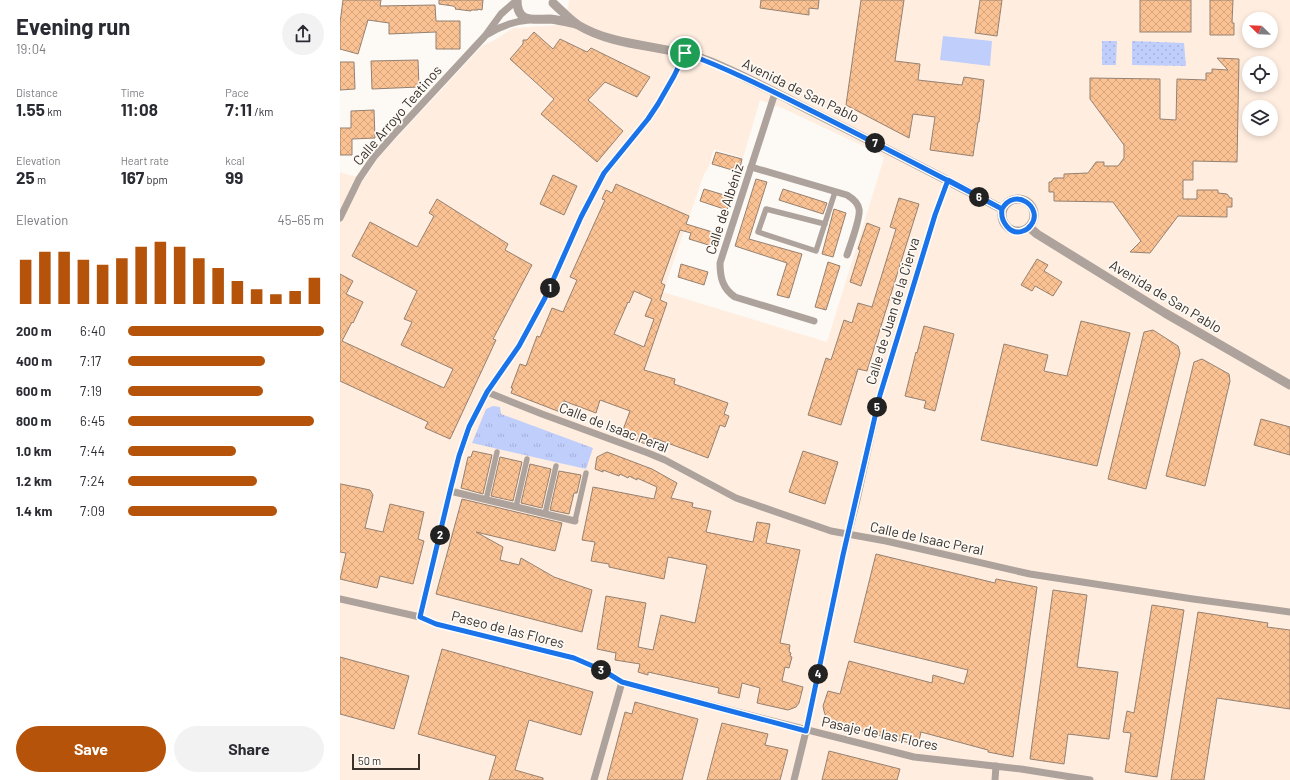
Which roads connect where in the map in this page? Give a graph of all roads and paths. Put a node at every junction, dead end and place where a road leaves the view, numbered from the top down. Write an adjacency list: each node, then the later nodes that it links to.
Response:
1 (517, 0): 3 (street); 5 (street, Calle Arroyo Teatinos)
2 (552, 2): 3 (street); 4 (street)
3 (535, 20): 4 (street); 5 (street, Calle Arroyo Teatinos)
4 (577, 24): 6 (street, Avenida de San Pablo)
5 (485, 36): 12 (street, Calle Arroyo Teatinos)
6 (685, 53): 7 (street, Avenida de San Pablo); 18 (street)
7 (775, 93): 8 (street, Calle de Albéniz); 9 (street, Avenida de San Pablo)
8 (751, 167): 10 (street); 16 (street, Calle de Albéniz)
9 (948, 180): 11 (street, Avenida de San Pablo); 28 (street, Calle de Juan de la Cierva)
10 (835, 192): 13 (street); 15 (street)
11 (1002, 209): 14 (street); 14 (street)
12 (340, 218)
13 (825, 224): 13 (street)
14 (1029, 227): 17 (street, Avenida de San Pablo)
15 (847, 255)
16 (814, 321)
17 (1290, 385)
18 (487, 392): 23 (street); 28 (street, Calle de Isaac Peral)
19 (498, 452): 24 (street)
20 (527, 459): 25 (street)
21 (556, 466): 26 (street)
22 (586, 473): 27 (street)
23 (450, 491): 24 (street); 31 (street)
24 (486, 500): 25 (street)
25 (516, 507): 26 (street)
26 (545, 514): 27 (street)
27 (575, 521)
28 (848, 534): 30 (street, Calle de Isaac Peral); 33 (street, Calle de Juan de la Cierva)
29 (340, 598): 31 (street, Paseo de las Flores)
30 (1290, 612)
31 (420, 617): 32 (street, Paseo de las Flores)
32 (622, 682): 33 (street, Paseo de las Flores); 35 (street)
33 (806, 731): 34 (street, Pasaje de las Flores); 36 (street, Calle de Juan de la Cierva)
34 (996, 766): 37 (street); 38 (street, Pasaje de las Flores)
35 (594, 780)
36 (794, 780)
37 (995, 780)
38 (1090, 780)

